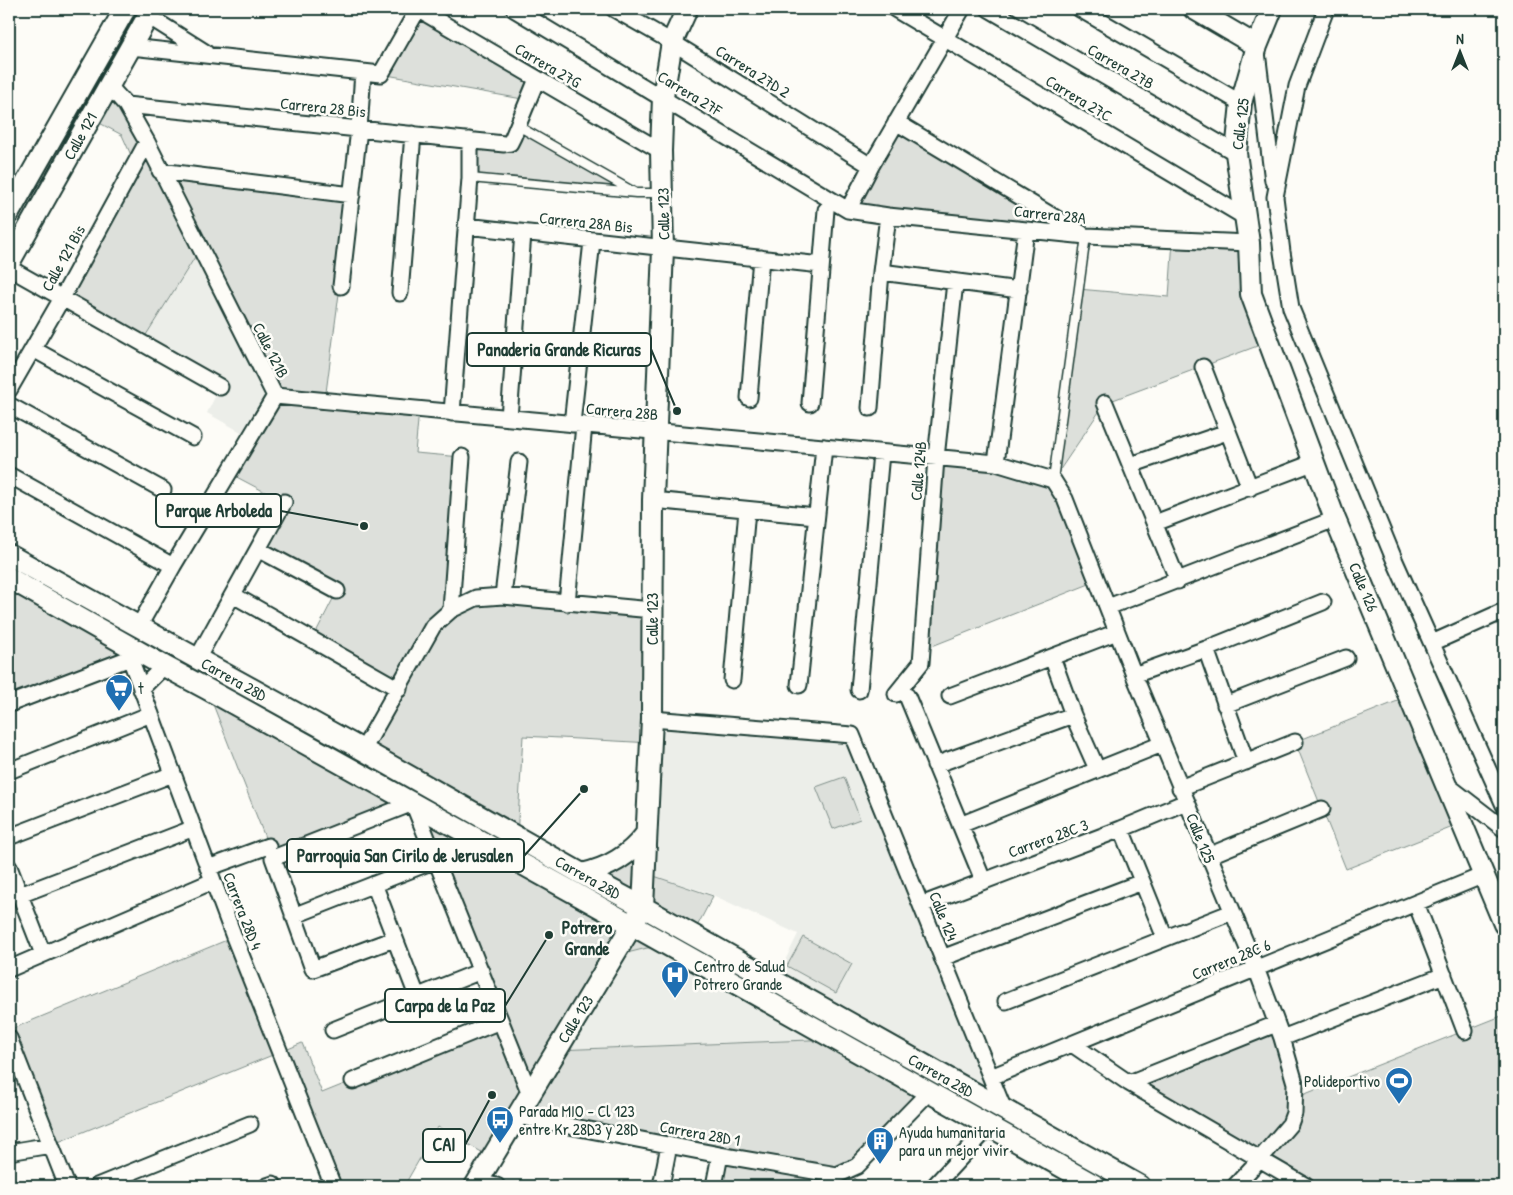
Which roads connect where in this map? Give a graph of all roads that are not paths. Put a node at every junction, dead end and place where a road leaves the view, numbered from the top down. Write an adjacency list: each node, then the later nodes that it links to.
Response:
1 (125, 9): 42 (street, Calle 121)
2 (418, 9): 19 (street); 20 (street, Carrera 27G)
3 (514, 9): 22 (street, Carrera 27F)
4 (614, 9): 15 (street, Carrera 27D 2)
5 (687, 9): 15 (street, Calle 123)
6 (895, 9): 14 (street, Carrera 27C)
7 (962, 9): 14 (street)
8 (989, 9): 32 (street, Carrera 27B)
9 (1080, 9): 23 (street)
10 (1194, 9): 16 (street)
11 (1270, 9): 16 (street, Calle 125)
12 (1326, 9): 39 (street)
13 (150, 13): 17 (street, Calle 121); 18 (street)
14 (945, 38): 25 (street); 44 (street, Carrera 27C)
15 (672, 42): 22 (street, Calle 123); 33 (street, Carrera 27D 2)
16 (1256, 46): 23 (street, Calle 125); 39 (street)
17 (131, 47): 18 (street); 21 (street, Calle 121)
18 (208, 54): 19 (street)
19 (363, 72): 26 (street)
20 (538, 79): 27 (street); 31 (street, Carrera 27G)
21 (109, 86): 24 (street, Calle 121B); 53 (street, Calle 121)
22 (663, 97): 31 (street, Calle 123); 41 (street, Carrera 27F)
23 (1241, 104): 32 (street, Calle 125)
24 (126, 105): 26 (street, Carrera 28 Bis); 30 (street, Calle 121B)
25 (896, 122): 33 (street); 48 (street)
26 (360, 129): 28 (street, Carrera 28 Bis); 38 (street)
27 (516, 132): 29 (street, Carrera 28 Bis); 36 (lane)
28 (413, 134): 29 (street, Carrera 28 Bis); 60 (street)
29 (470, 140): 35 (street)
30 (147, 142): 34 (street, Calle 121B); 61 (street, Calle 121 Bis)
31 (661, 151): 37 (street, Calle 123)
32 (1236, 153): 44 (street, Calle 125)
33 (871, 166): 41 (street)
34 (160, 171): 38 (street); 66 (street, Calle 121B)
35 (470, 178): 36 (lane); 45 (street)
36 (636, 193): 37 (lane)
37 (662, 193): 51 (street, Calle 123)
38 (352, 195): 58 (street)
39 (1275, 197): 112 (street)
40 (826, 210): 54 (street)
41 (848, 210): 43 (street, Carrera 28A)
42 (9, 213)
43 (888, 216): 46 (street, Carrera 28A); 56 (street)
44 (1246, 217): 50 (street, Calle 125)
45 (466, 226): 47 (street, Carrera 28A Bis); 72 (street)
46 (1026, 230): 48 (street, Carrera 28A); 59 (street)
47 (523, 233): 49 (street, Carrera 28A Bis); 73 (street)
48 (1086, 236): 50 (street, Carrera 28A); 87 (lane)
49 (592, 241): 51 (street, Carrera 28A Bis); 74 (street)
50 (1249, 243): 83 (street, Calle 126)
51 (664, 249): 52 (street, Carrera 28A Bis); 75 (street, Calle 123)
52 (762, 258): 54 (street, Carrera 28A Bis); 67 (street)
53 (9, 263)
54 (821, 265): 68 (street)
55 (9, 268): 61 (street)
56 (881, 272): 57 (street); 71 (street)
57 (955, 282): 59 (street); 81 (street, Calle 124B)
58 (340, 286)
59 (1019, 290): 84 (street)
60 (400, 292)
61 (62, 298): 62 (street, Calle 121 Bis); 64 (street)
62 (33, 349): 65 (street, Calle 121 Bis); 77 (street)
63 (1203, 367): 76 (street)
64 (220, 387)
65 (9, 390)
66 (275, 396): 72 (street, Carrera 28B); 98 (street, Calle 121B)
67 (749, 398)
68 (810, 403)
69 (1105, 403): 85 (street)
70 (9, 405): 89 (street)
71 (870, 408)
72 (452, 413): 73 (street, Carrera 28B)
73 (509, 418): 74 (street, Carrera 28B)
74 (578, 425): 75 (street, Carrera 28B); 105 (street)
75 (657, 432): 78 (street, Carrera 28B); 90 (street, Calle 123)
76 (1227, 432): 85 (street); 88 (street)
77 (193, 437)
78 (824, 447): 79 (street, Carrera 28B); 93 (street)
79 (881, 453): 81 (street, Carrera 28B); 124 (street)
80 (462, 458): 107 (street)
81 (936, 458): 84 (street, Carrera 28B); 135 (street, Calle 124B)
82 (519, 462): 103 (street)
83 (1315, 462): 88 (street); 94 (street, Calle 126)
84 (996, 464): 87 (street, Carrera 28B)
85 (1131, 465): 95 (street)
86 (9, 475): 98 (street)
87 (1053, 480): 106 (street, Calle 125)
88 (1250, 488): 95 (street)
89 (162, 490)
90 (653, 500): 92 (street); 108 (street, Calle 123)
91 (284, 502): 96 (street)
92 (747, 510): 93 (street); 120 (street)
93 (816, 516): 121 (street)
94 (1335, 519): 100 (street); 139 (street, Calle 126)
95 (1155, 524): 100 (street)
96 (258, 549): 101 (street); 102 (street)
97 (9, 555): 110 (street, Carrera 28D)
98 (173, 566): 110 (street, Calle 121B)
99 (9, 578): 114 (street, Carrera 28D)
100 (1178, 580): 106 (street)
101 (337, 591)
102 (233, 595): 117 (street); 123 (street)
103 (503, 596): 105 (street); 107 (street)
104 (1323, 602): 113 (street)
105 (567, 603): 108 (street)
106 (1108, 607): 111 (street, Calle 125)
107 (450, 610): 123 (street)
108 (652, 610): 130 (street, Calle 123)
109 (1499, 613): 112 (street)
110 (139, 626): 117 (street, Carrera 28D)
111 (1117, 632): 115 (street); 119 (street, Calle 125)
112 (1432, 643): 142 (street)
113 (1206, 649): 119 (street); 127 (street)
114 (129, 652): 118 (street, Carrera 28D); 122 (street, Carrera 28D 4); 126 (street)
115 (1052, 657): 125 (street); 129 (street)
116 (1346, 658): 127 (street)
117 (198, 659): 133 (street, Carrera 28D)
118 (164, 666): 122 (street); 141 (street, Carrera 28D)
119 (1134, 675): 132 (street, Calle 125)
120 (732, 680)
121 (799, 685)
122 (141, 689): 128 (street, Carrera 28D 4)
123 (398, 689): 133 (street)
124 (859, 690)
125 (950, 696)
126 (10, 699)
127 (1225, 705): 134 (street)
128 (151, 714): 137 (street); 138 (street, Carrera 28D 4)
129 (1074, 715): 135 (street); 136 (street)
130 (652, 720): 148 (street, Calle 123); 162 (street, Calle 124)
131 (1295, 742): 134 (street, Carrera 28C 3)
132 (1162, 744): 136 (street); 140 (street, Calle 125)
133 (363, 750): 155 (street, Carrera 28D)
134 (1246, 762): 140 (street, Carrera 28C 3)
135 (935, 765): 144 (street)
136 (1097, 769): 144 (street)
137 (9, 771)
138 (173, 774): 145 (street, Carrera 28D 4); 149 (street)
139 (1447, 785): 147 (street); 156 (street, Calle 126)
140 (1183, 795): 146 (street, Carrera 28C 3); 151 (street, Calle 125)
141 (413, 803): 150 (street); 152 (street); 167 (street, Carrera 28D)
142 (1504, 805)
143 (1322, 809): 151 (street)
144 (960, 825): 157 (street)
145 (194, 828): 154 (street, Carrera 28D 4); 160 (street)
146 (1121, 829): 157 (street, Carrera 28C 3); 158 (street)
147 (1504, 829)
148 (646, 834): 155 (street); 163 (street, Calle 123)
149 (9, 837)
150 (270, 852): 154 (street); 165 (street)
151 (1208, 856): 164 (street, Calle 125)
152 (436, 860): 159 (street); 174 (street)
153 (9, 867): 160 (street)
154 (211, 874): 170 (street); 202 (street, Carrera 28D 4)
155 (582, 874): 163 (street, Carrera 28D)
156 (1484, 875): 161 (street, Carrera 28C 6); 166 (street, Calle 126)
157 (983, 880): 162 (street, Carrera 28C 3)
158 (1142, 882): 168 (street); 171 (street)
159 (374, 884): 165 (street); 169 (street)
160 (20, 895): 170 (street)
161 (1416, 902): 173 (street, Carrera 28C 6); 175 (street)
162 (921, 905): 171 (street, Calle 124)
163 (643, 907): 167 (street, Calle 123); 189 (street, Carrera 28D)
164 (1232, 912): 168 (street); 173 (street, Calle 125)
165 (293, 916): 169 (street)
166 (1504, 924)
167 (632, 925): 187 (street, Carrera 28D); 188 (street, Calle 123)
168 (1165, 938): 177 (street)
169 (394, 939): 176 (street)
170 (43, 954): 172 (street)
171 (942, 958): 184 (street, Calle 124)
172 (9, 968)
173 (1256, 968): 180 (street, Calle 125); 183 (street, Carrera 28C 6)
174 (481, 971): 176 (street); 178 (street)
175 (1444, 975): 180 (street); 181 (street)
176 (417, 996): 179 (street)
177 (1006, 1000)
178 (500, 1021): 185 (street); 188 (street)
179 (333, 1030)
180 (1279, 1031): 186 (street); 197 (street, Calle 125)
181 (1465, 1031)
182 (9, 1038): 193 (street)
183 (1072, 1044): 184 (street, Carrera 28C 6); 186 (street)
184 (991, 1077): 189 (street, Calle 124)
185 (353, 1081)
186 (1129, 1083): 197 (street)
187 (929, 1092): 192 (street, Carrera 28D); 196 (street, Carrera 28D 1)
188 (530, 1094): 190 (street, Calle 123)
189 (1004, 1110): 207 (street, Carrera 28D)
190 (517, 1116): 194 (street, Carrera 28D 1); 198 (street, Calle 123)
191 (250, 1124): 201 (street)
192 (989, 1127): 199 (street); 206 (street, Carrera 28D)
193 (51, 1145): 195 (street); 200 (street)
194 (669, 1145): 196 (street, Carrera 28D 1); 204 (street)
195 (9, 1152)
196 (720, 1155): 205 (street)
197 (1259, 1160): 208 (street, Calle 125); 209 (street)
198 (476, 1184): 203 (street)
199 (936, 1185)
200 (67, 1186)
201 (97, 1186)
202 (333, 1186)
203 (497, 1186)
204 (661, 1186)
205 (714, 1186)
206 (1096, 1186)
207 (1140, 1186)
208 (1235, 1186)
209 (1306, 1186)

